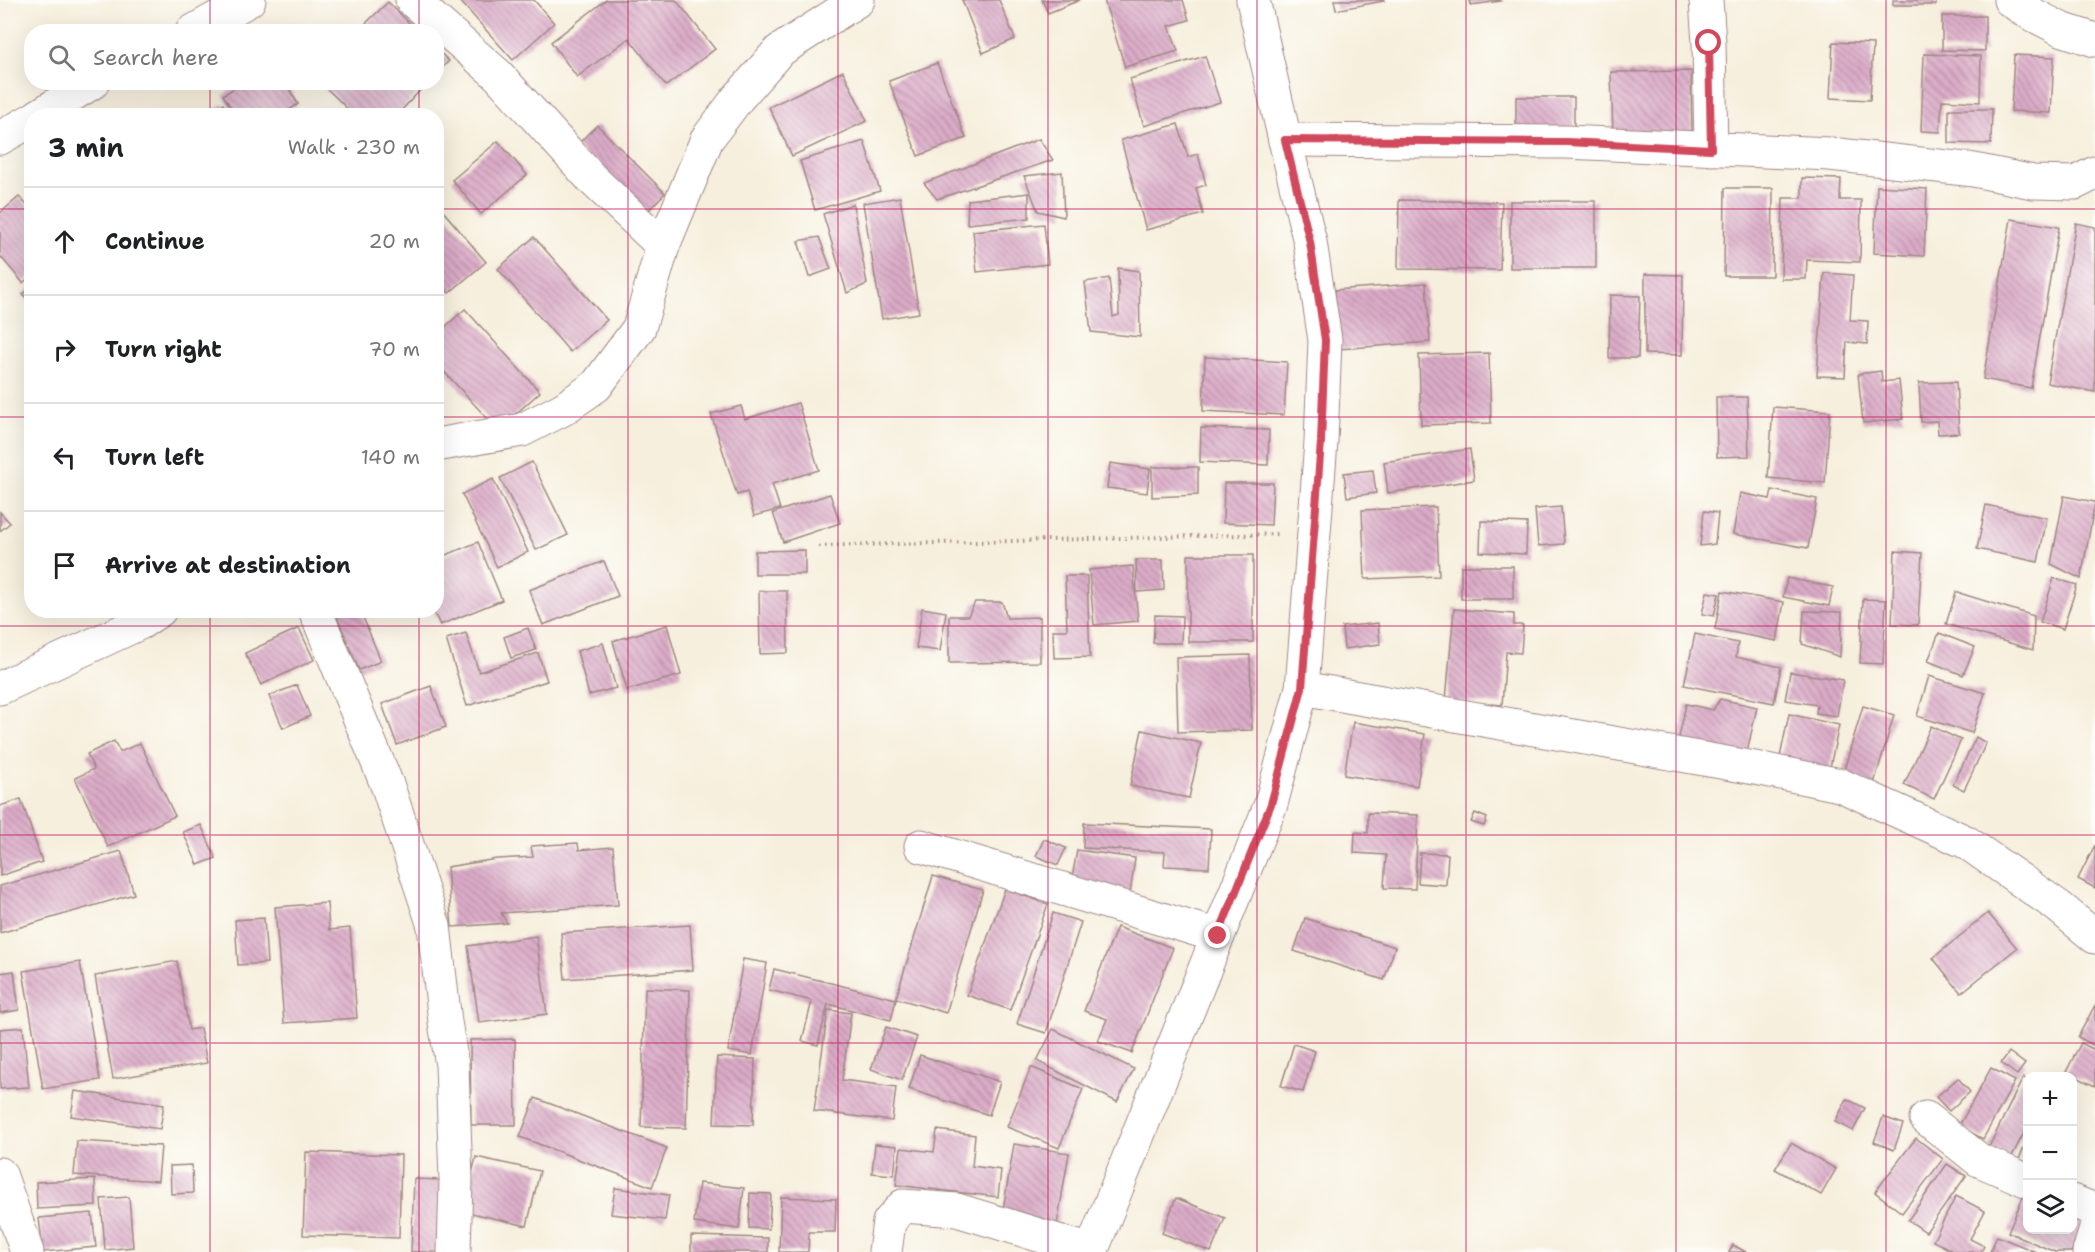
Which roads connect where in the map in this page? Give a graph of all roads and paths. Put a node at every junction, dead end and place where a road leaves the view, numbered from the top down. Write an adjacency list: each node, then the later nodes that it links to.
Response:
1 (249, 0): 7 (street)
2 (412, 0): 8 (street)
3 (858, 0): 18 (street)
4 (1253, 0): 15 (street)
5 (1706, 0): 16 (street)
6 (2010, 0): 10 (street)
7 (206, 24)
8 (440, 24)
9 (444, 28): 18 (street)
10 (2095, 40)
11 (80, 90): 12 (street)
12 (51, 108)
13 (24, 124): 14 (street)
14 (0, 138)
15 (1285, 140): 16 (street); 20 (street)
16 (1711, 149): 17 (street)
17 (2095, 173)
18 (663, 246): 19 (street)
19 (444, 444)
20 (1314, 533): 21 (path); 25 (street)
21 (819, 546)
22 (148, 618): 24 (street)
23 (318, 618): 37 (street)
24 (0, 688)
25 (1302, 688): 27 (street); 28 (street)
26 (921, 846): 27 (street)
27 (1218, 936): 35 (street)
28 (2095, 937)
29 (1926, 1118): 31 (street)
30 (0, 1174): 36 (street)
31 (2026, 1180)
32 (2077, 1203): 33 (street)
33 (2095, 1210)
34 (2095, 1232): 39 (street)
35 (1091, 1251): 38 (street)
36 (27, 1252)
37 (454, 1252)
38 (885, 1252)
39 (2089, 1252)

